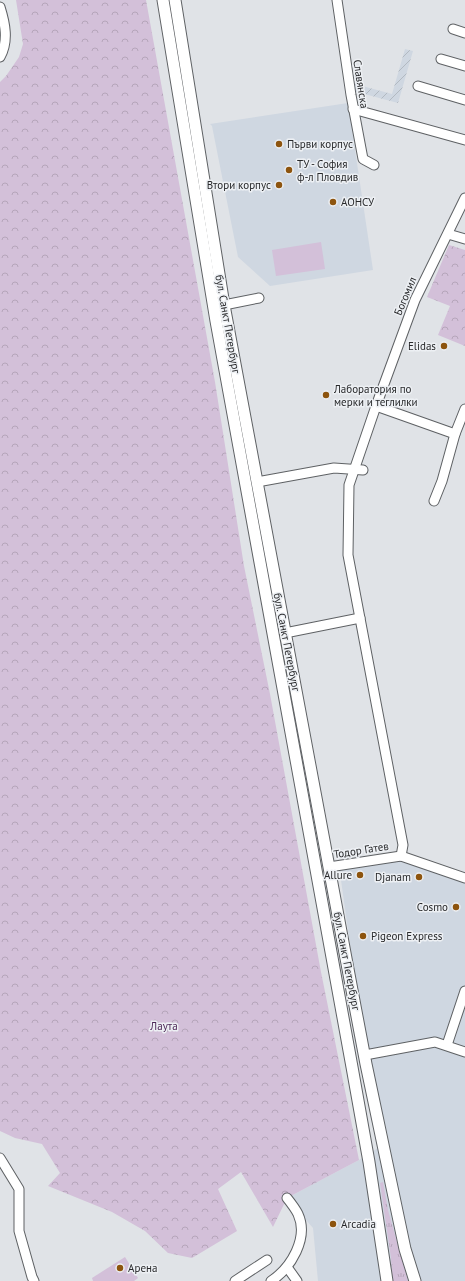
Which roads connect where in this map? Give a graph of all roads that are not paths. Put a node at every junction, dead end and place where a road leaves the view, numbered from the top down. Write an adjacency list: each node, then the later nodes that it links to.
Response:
1 (163, 0): 19 (main road, бул. Санкт Петербург)
2 (175, 0): 19 (main road, бул. Санкт Петербург)
3 (337, 0): 12 (street, Славянска)
4 (0, 7): 7 (street)
5 (453, 29): 6 (street)
6 (465, 32)
7 (0, 57)
8 (441, 59): 9 (street)
9 (465, 66)
10 (418, 86): 11 (street)
11 (465, 100)
12 (353, 110): 13 (street); 14 (street, Славянска)
13 (465, 140)
14 (374, 165)
15 (465, 198): 16 (street, Богомил)
16 (448, 234): 17 (street); 20 (street, Богомил)
17 (465, 239)
18 (259, 298): 19 (street)
19 (219, 306): 24 (main road, бул. Санкт Петербург); 43 (main road, бул. Санкт Петербург)
20 (376, 406): 22 (street); 23 (street, Богомил)
21 (465, 409): 22 (street)
22 (455, 434): 25 (street)
23 (359, 469): 24 (street); 26 (street, Богомил)
24 (257, 482): 27 (main road, бул. Санкт Петербург)
25 (434, 501)
26 (360, 618): 27 (street); 28 (street, Богомил)
27 (285, 632): 29 (main road, бул. Санкт Петербург)
28 (401, 856): 29 (street, Тодор Гатев); 30 (street, Тодор Гатев)
29 (329, 867): 34 (main road, бул. Санкт Петербург)
30 (465, 878)
31 (465, 991): 32 (street)
32 (447, 1046): 33 (street); 34 (street)
33 (465, 1052)
34 (365, 1056): 44 (main road, бул. Санкт Петербург)
35 (0, 1158): 39 (street)
36 (287, 1198): 38 (street)
37 (267, 1260): 40 (street)
38 (287, 1267): 41 (street); 42 (street)
39 (34, 1281)
40 (235, 1281)
41 (271, 1281)
42 (297, 1281)
43 (386, 1281)
44 (415, 1281)

